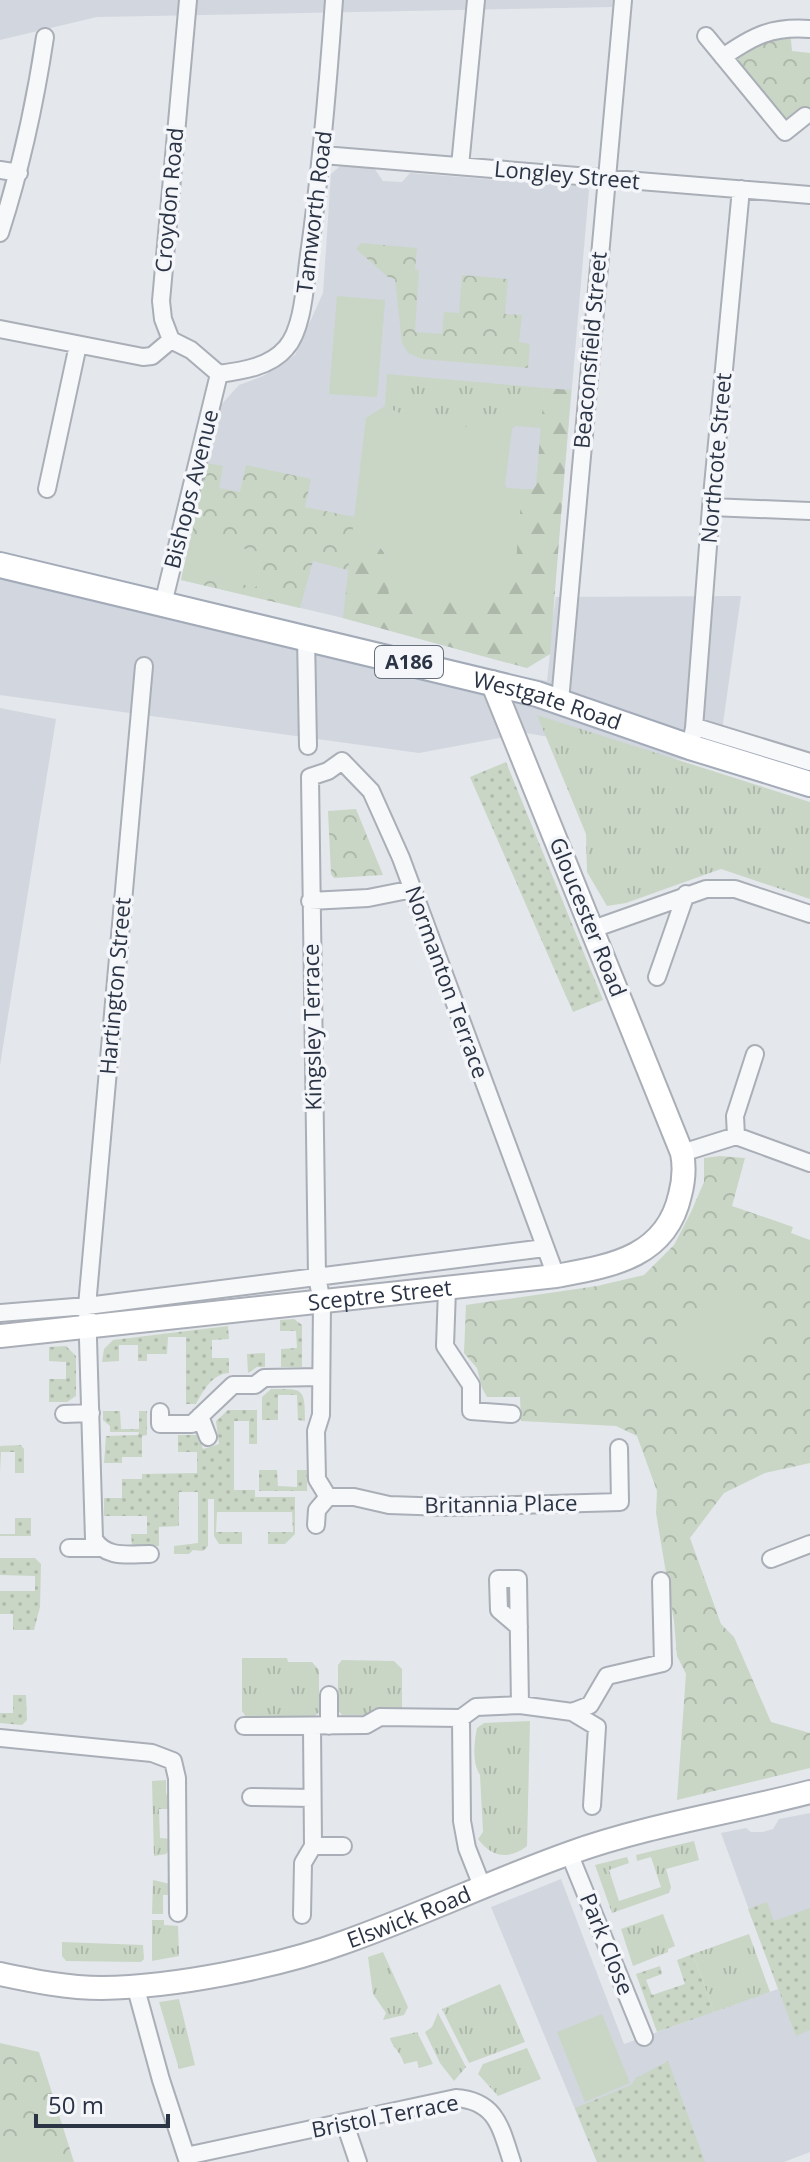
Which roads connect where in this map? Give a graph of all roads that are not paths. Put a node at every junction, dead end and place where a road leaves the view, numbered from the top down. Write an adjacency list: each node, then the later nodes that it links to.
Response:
1 (188, 0): 19 (street, Croydon Road)
2 (334, 0): 10 (street, Tamworth Road)
3 (476, 0): 11 (street)
4 (623, 0): 14 (street, Beaconsfield Street)
5 (810, 29): 8 (street)
6 (706, 36): 8 (street)
7 (45, 37): 13 (street)
8 (723, 57): 9 (street)
9 (805, 116)
10 (323, 155): 11 (street, Longley Street); 21 (street, Tamworth Road)
11 (460, 166): 14 (street, Longley Street)
12 (0, 170): 13 (street)
13 (19, 173): 17 (street)
14 (606, 178): 15 (street, Longley Street); 30 (street, Beaconsfield Street)
15 (741, 189): 16 (street, Longley Street); 23 (street, Northcote Street)
16 (810, 195)
17 (0, 233)
18 (0, 329): 20 (street)
19 (171, 340): 20 (street); 21 (street)
20 (78, 345): 22 (street)
21 (219, 374): 26 (street, Bishops Avenue)
22 (47, 489)
23 (711, 507): 24 (street); 31 (street, Northcote Street)
24 (810, 511)
25 (0, 565): 26 (main road, Westgate Road / A186)
26 (163, 604): 27 (main road, Westgate Road / A186)
27 (306, 637): 29 (main road, Westgate Road / A186); 32 (street)
28 (144, 666): 52 (street, Hartington Street)
29 (492, 682): 30 (main road, Westgate Road / A186); 40 (street, Gloucester Road)
30 (560, 701): 31 (main road, Westgate Road / A186)
31 (692, 737): 33 (street); 35 (main road, Westgate Road / A186)
32 (308, 746)
33 (810, 762)
34 (310, 777): 36 (street, Normanton Terrace); 38 (street, Kingsley Terrace)
35 (810, 784)
36 (413, 889): 38 (street); 46 (street, Normanton Terrace)
37 (686, 894): 39 (street); 40 (street); 41 (street)
38 (310, 901): 48 (street, Kingsley Terrace)
39 (810, 914)
40 (593, 929): 44 (street, Gloucester Road)
41 (657, 977)
42 (755, 1054): 43 (street)
43 (736, 1136): 44 (street); 45 (street)
44 (682, 1153): 47 (street, Sceptre Street)
45 (810, 1163)
46 (545, 1248): 47 (street, Normanton Terrace); 48 (street, Sceptre Street)
47 (556, 1276): 49 (street, Sceptre Street)
48 (317, 1277): 50 (street, Kingsley Terrace); 52 (street, Sceptre Street)
49 (447, 1289): 50 (street, Sceptre Street); 58 (street)
50 (322, 1302): 52 (street, Sceptre Street); 54 (street)
51 (0, 1313): 52 (street, Sceptre Street)
52 (88, 1316): 53 (street, Sceptre Street); 56 (street, Hartington Street)
53 (0, 1336)
54 (321, 1377): 59 (street); 62 (street)
55 (160, 1412): 59 (street)
56 (91, 1413): 57 (street); 66 (street, Hartington Street)
57 (64, 1414)
58 (512, 1414)
59 (200, 1416): 60 (street)
60 (208, 1437)
61 (619, 1448): 62 (street, Britannia Place)
62 (328, 1497): 63 (street)
63 (316, 1525)
64 (810, 1544): 68 (street)
65 (69, 1548): 66 (street)
66 (100, 1548): 67 (street)
67 (150, 1554)
68 (771, 1559)
69 (661, 1581): 73 (street)
70 (519, 1627): 72 (street)
71 (329, 1695): 76 (street)
72 (520, 1705): 73 (street); 74 (street)
73 (572, 1712): 81 (street)
74 (461, 1718): 76 (street); 85 (street)
75 (244, 1726): 76 (street)
76 (320, 1726): 80 (street)
77 (0, 1738): 86 (street)
78 (810, 1792): 84 (street, Elswick Road)
79 (251, 1797): 80 (street)
80 (312, 1798): 82 (street)
81 (592, 1806)
82 (313, 1846): 83 (street); 87 (street)
83 (343, 1846)
84 (569, 1853): 85 (street, Elswick Road); 90 (street, Park Close)
85 (482, 1886): 89 (street, Elswick Road)
86 (178, 1913)
87 (302, 1915)
88 (0, 1974): 89 (street, Elswick Road)
89 (135, 1985): 92 (street)
90 (644, 2037)
91 (345, 2124): 92 (street, Bristol Terrace); 93 (street); 94 (street, Bristol Terrace)
92 (187, 2159)
93 (358, 2162)
94 (512, 2162)

